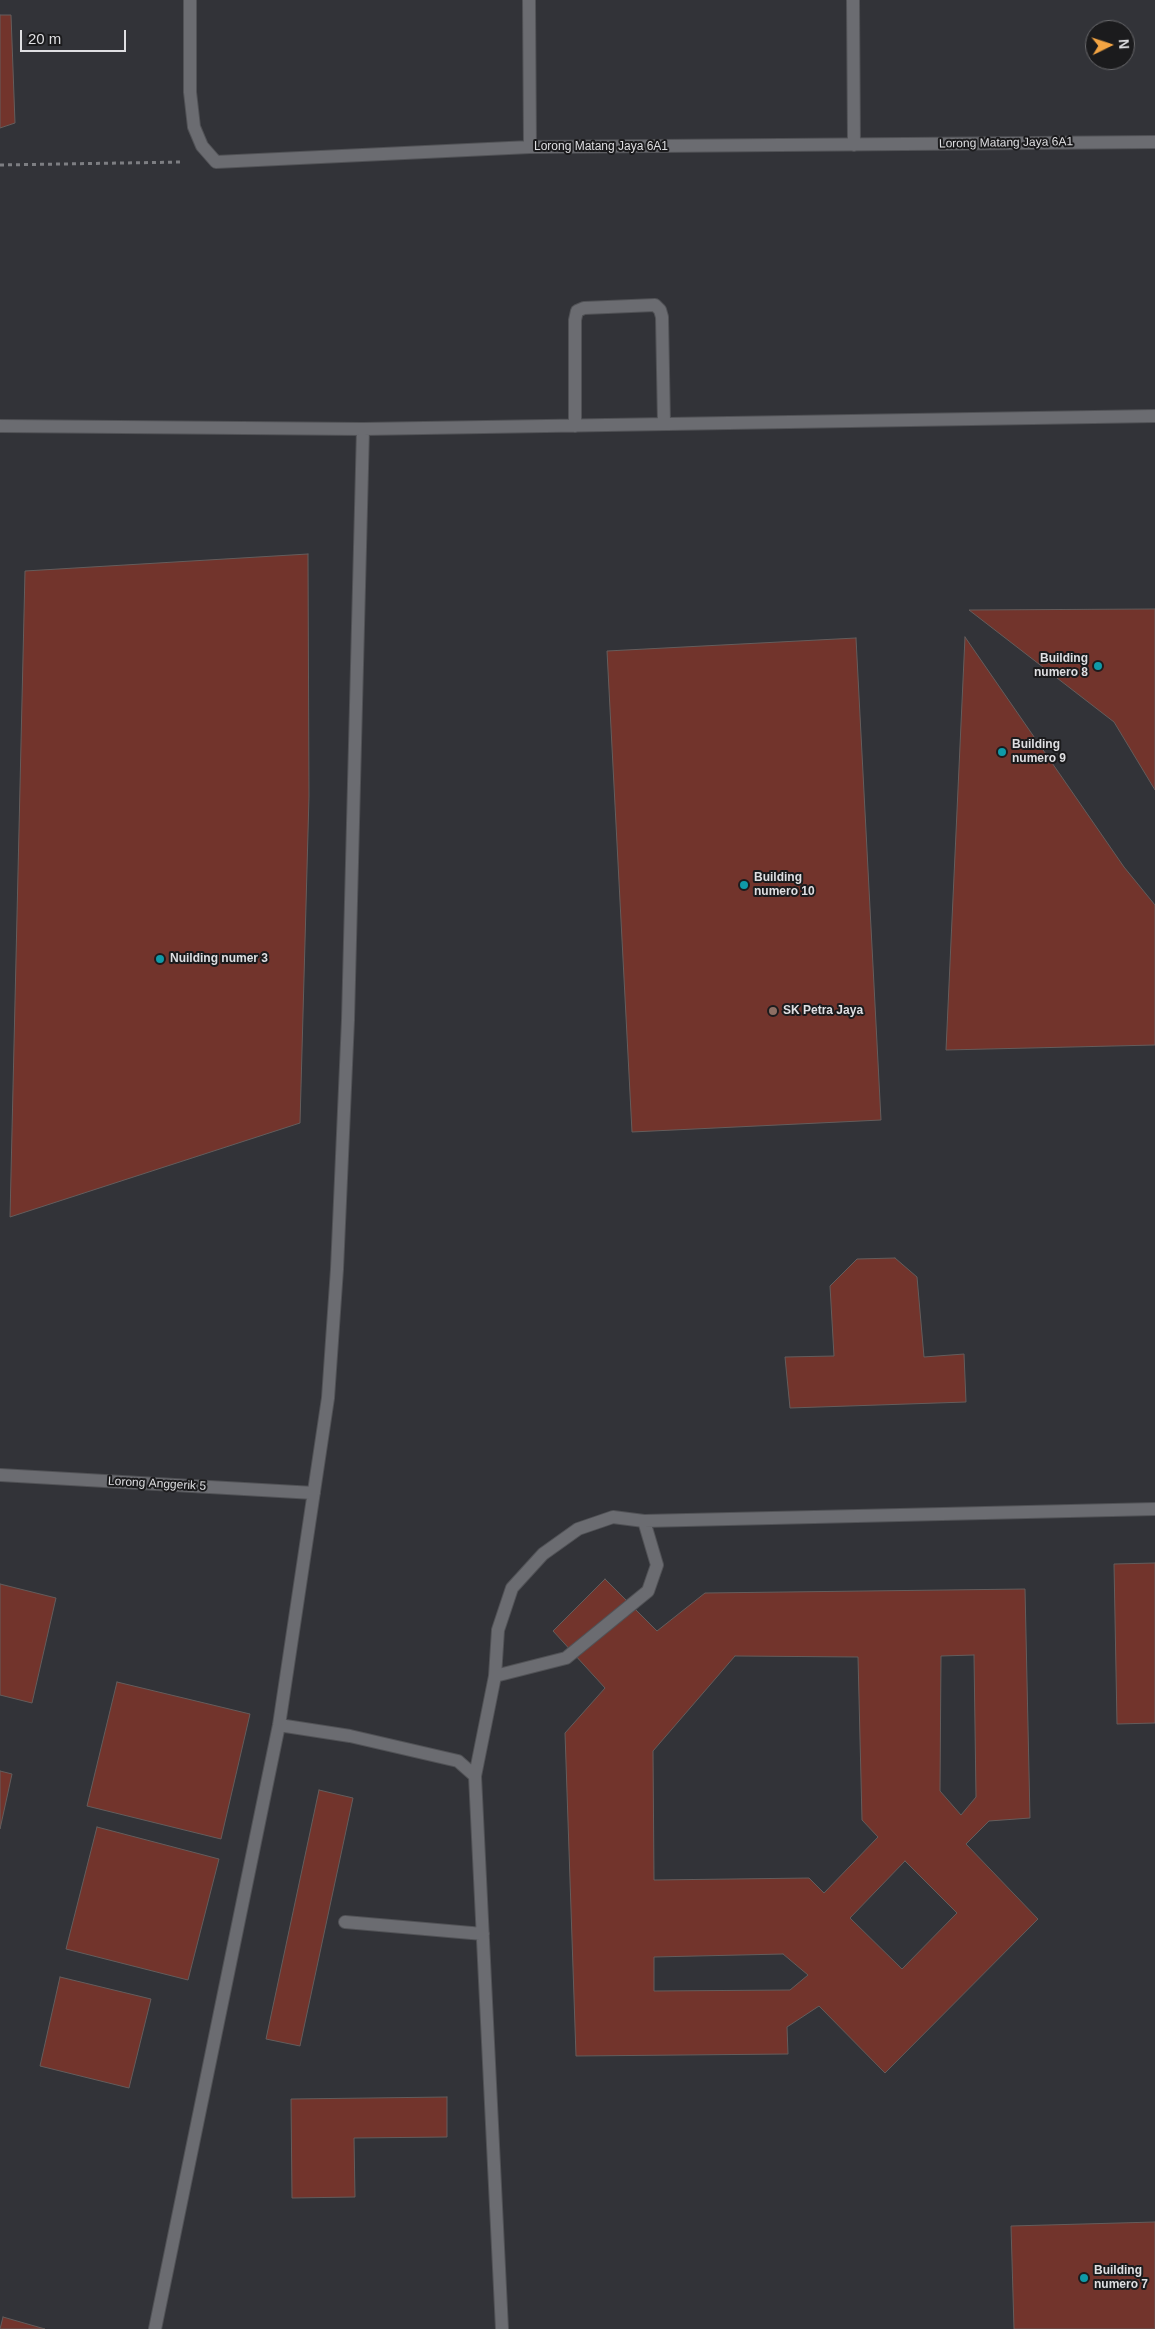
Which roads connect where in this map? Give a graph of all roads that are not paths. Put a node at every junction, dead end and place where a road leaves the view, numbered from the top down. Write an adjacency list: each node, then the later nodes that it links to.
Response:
1 (190, 0): 6 (street, Lorong Matang Jaya 6A1)
2 (528, 0): 6 (street)
3 (853, 0): 5 (street)
4 (1155, 142): 5 (street, Lorong Matang Jaya 6A1)
5 (854, 145): 6 (street, Lorong Matang Jaya 6A1)
6 (530, 147)
7 (1155, 416): 8 (street)
8 (664, 424): 10 (street); 10 (street)
9 (0, 426): 11 (street)
10 (575, 426): 11 (street)
11 (363, 429): 13 (street)
12 (0, 1475): 13 (street, Lorong Anggerik 5)
13 (314, 1493): 17 (street)
14 (1155, 1509): 15 (street)
15 (644, 1521): 16 (street); 16 (street)
16 (494, 1676): 18 (street)
17 (279, 1725): 18 (street); 21 (street)
18 (475, 1776): 20 (street)
19 (345, 1922): 20 (street)
20 (482, 1934): 22 (street)
21 (156, 2329)
22 (502, 2329)

